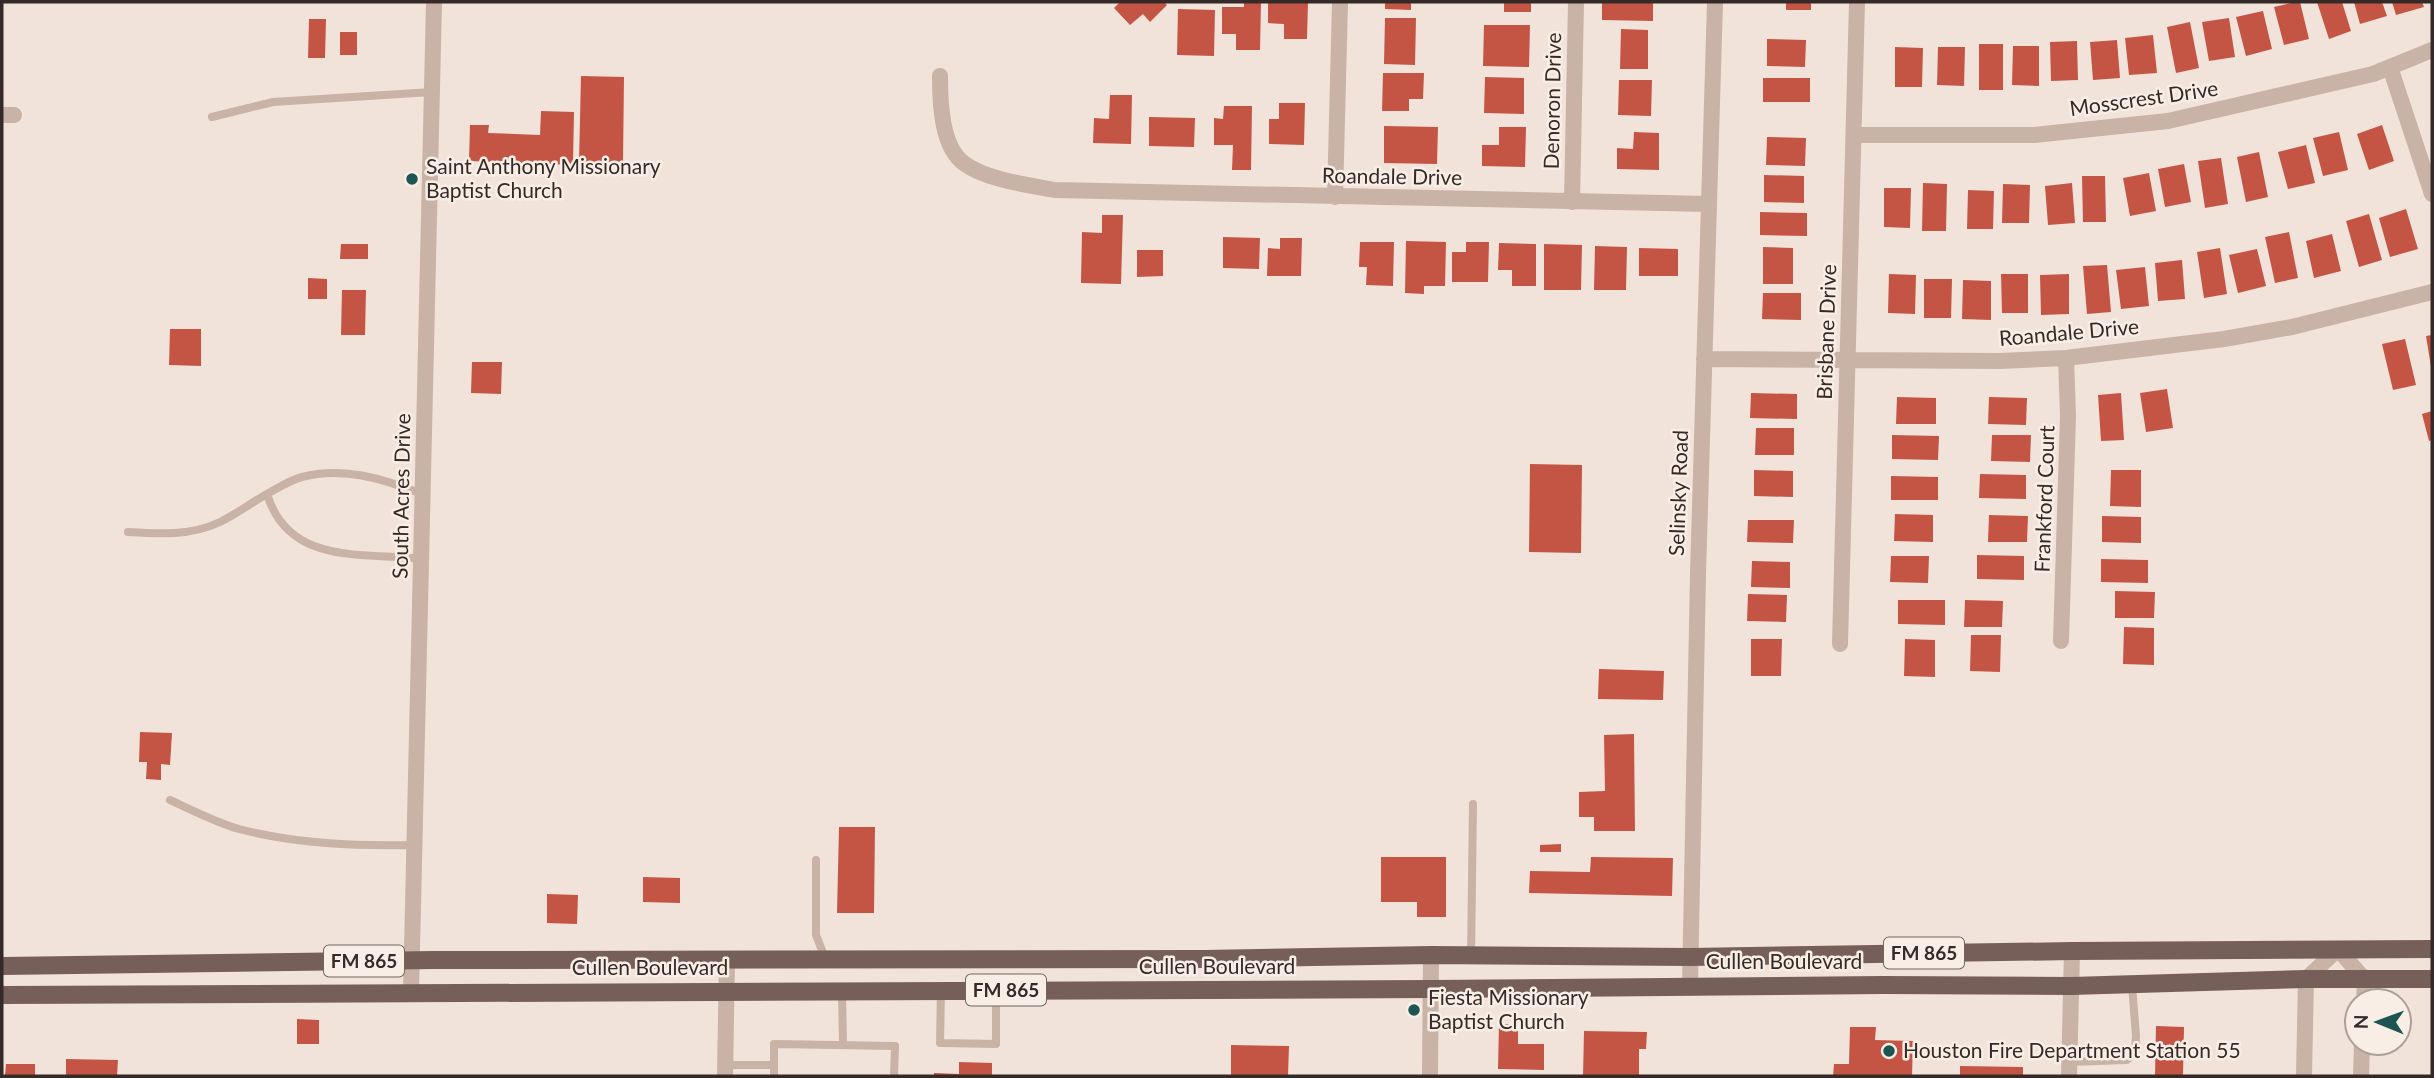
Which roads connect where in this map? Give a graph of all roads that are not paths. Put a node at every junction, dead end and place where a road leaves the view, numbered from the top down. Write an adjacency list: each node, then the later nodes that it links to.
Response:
1 (434, 2): 9 (street, South Acres Drive)
2 (1340, 2): 13 (street)
3 (1576, 2): 14 (street, Denoron Drive)
4 (1715, 2): 15 (street, Selinsky Road)
5 (1857, 2): 11 (street, Brisbane Drive)
6 (2432, 50): 7 (street, Mosscrest Drive)
7 (2390, 67): 11 (street, Mosscrest Drive); 12 (street)
8 (940, 76): 13 (street, Roandale Drive)
9 (432, 92): 10 (lane); 21 (street, South Acres Drive)
10 (212, 117)
11 (1854, 135): 19 (street, Brisbane Drive)
12 (2432, 194)
13 (1335, 197): 14 (street, Roandale Drive)
14 (1572, 202): 15 (street, Roandale Drive)
15 (1708, 204): 18 (street, Selinsky Road)
16 (2432, 292): 17 (street, Roandale Drive)
17 (2066, 358): 19 (street, Roandale Drive); 24 (street, Frankford Court)
18 (1704, 359): 19 (street, Roandale Drive); 36 (street, Selinsky Road)
19 (1848, 360): 25 (street, Brisbane Drive)
20 (267, 494): 21 (lane); 22 (lane); 23 (lane)
21 (423, 494): 23 (street, South Acres Drive)
22 (128, 532)
23 (421, 559): 28 (street, South Acres Drive)
24 (2061, 641)
25 (1840, 644)
26 (170, 800): 28 (lane)
27 (1473, 804): 35 (lane)
28 (414, 845): 39 (street, South Acres Drive)
29 (816, 860): 41 (lane)
30 (2338, 948): 31 (main road, Cullen Boulevard / FM 865); 32 (main road, Cullen Boulevard / FM 865); 44 (street); 46 (street)
31 (2432, 949)
32 (2072, 951): 33 (main road, Cullen Boulevard / FM 865); 50 (street)
33 (1884, 954): 36 (main road, Cullen Boulevard / FM 865); 49 (main road)
34 (1431, 955): 35 (main road, Cullen Boulevard / FM 865); 37 (main road, Cullen Boulevard / FM 865); 52 (street)
35 (1471, 956): 36 (main road, Cullen Boulevard / FM 865)
36 (1690, 957): 48 (street, Selinsky Road)
37 (1205, 959): 38 (main road, Cullen Boulevard / FM 865); 56 (main road)
38 (984, 960): 41 (main road, Cullen Boulevard / FM 865); 55 (main road)
39 (412, 961): 40 (main road, Cullen Boulevard / FM 865); 43 (main road, Cullen Boulevard / FM 865); 58 (street, South Acres Drive)
40 (727, 961): 41 (main road, Cullen Boulevard / FM 865); 57 (street)
41 (826, 961)
42 (2, 965): 43 (main road, Cullen Boulevard / FM 865)
43 (80, 965): 59 (main road)
44 (2306, 979): 46 (main road, Cullen Boulevard / FM 865); 47 (main road, Cullen Boulevard / FM 865); 69 (street)
45 (2432, 979): 46 (main road, Cullen Boulevard / FM 865)
46 (2365, 980): 51 (street)
47 (2132, 983): 50 (main road, Cullen Boulevard / FM 865); 64 (lane)
48 (1690, 985): 49 (main road, Cullen Boulevard / FM 865); 52 (main road, Cullen Boulevard / FM 865)
49 (1883, 985): 50 (main road, Cullen Boulevard / FM 865)
50 (2071, 986): 64 (street)
51 (2365, 987)
52 (1432, 989): 56 (main road, Cullen Boulevard / FM 865); 68 (street)
53 (842, 990): 54 (main road, Cullen Boulevard / FM 865); 57 (main road, Cullen Boulevard / FM 865); 61 (lane)
54 (941, 990): 55 (main road, Cullen Boulevard / FM 865); 55 (lane)
55 (989, 990): 56 (main road, Cullen Boulevard / FM 865)
56 (1204, 990)
57 (728, 991): 58 (main road, Cullen Boulevard / FM 865); 65 (street)
58 (411, 992): 59 (main road, Cullen Boulevard / FM 865)
59 (80, 994): 60 (main road, Cullen Boulevard / FM 865)
60 (2, 995)
61 (843, 1045): 63 (lane); 67 (lane)
62 (2362, 1057): 70 (street)
63 (774, 1065): 65 (lane); 66 (lane)
64 (2069, 1069)
65 (726, 1070)
66 (775, 1076)
67 (894, 1076)
68 (1430, 1076)
69 (2304, 1076)
70 (2361, 1076)

